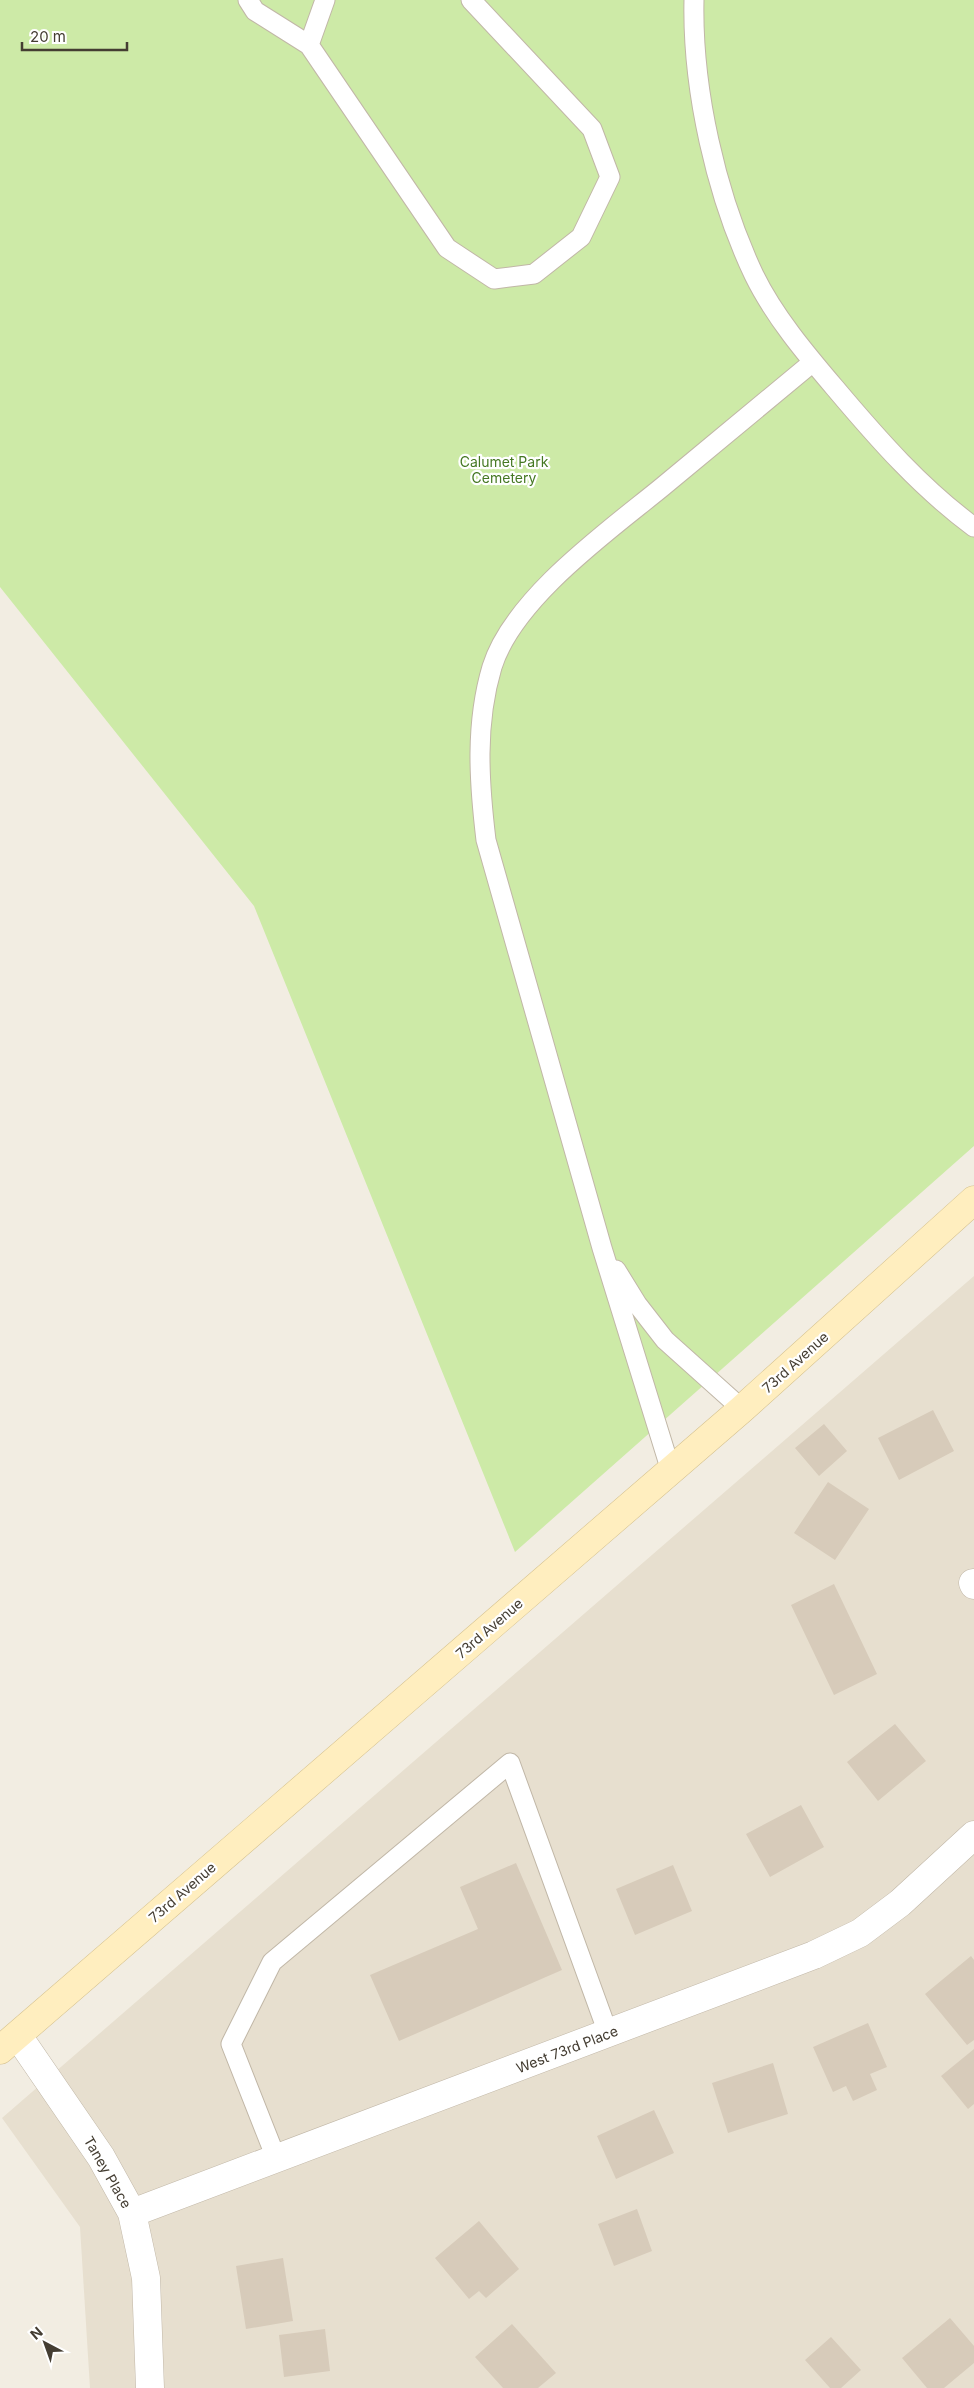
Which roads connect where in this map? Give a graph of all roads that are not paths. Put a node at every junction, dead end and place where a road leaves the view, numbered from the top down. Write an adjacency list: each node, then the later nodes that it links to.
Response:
1 (248, 0): 5 (lane)
2 (325, 0): 5 (lane)
3 (471, 0): 5 (lane)
4 (694, 0): 6 (lane)
5 (309, 45)
6 (813, 362): 7 (lane); 9 (lane)
7 (974, 526)
8 (974, 1200): 10 (street, 73rd Avenue)
9 (602, 1248): 10 (lane); 11 (lane)
10 (742, 1409): 11 (street, 73rd Avenue)
11 (671, 1471): 14 (street, 73rd Avenue)
12 (974, 1836): 13 (street, West 73rd Place)
13 (608, 2033): 15 (street, West 73rd Place); 15 (lane)
14 (9, 2043): 16 (street, Taney Place)
15 (276, 2158): 16 (street, West 73rd Place)
16 (132, 2213): 17 (street, Taney Place)
17 (150, 2388)

